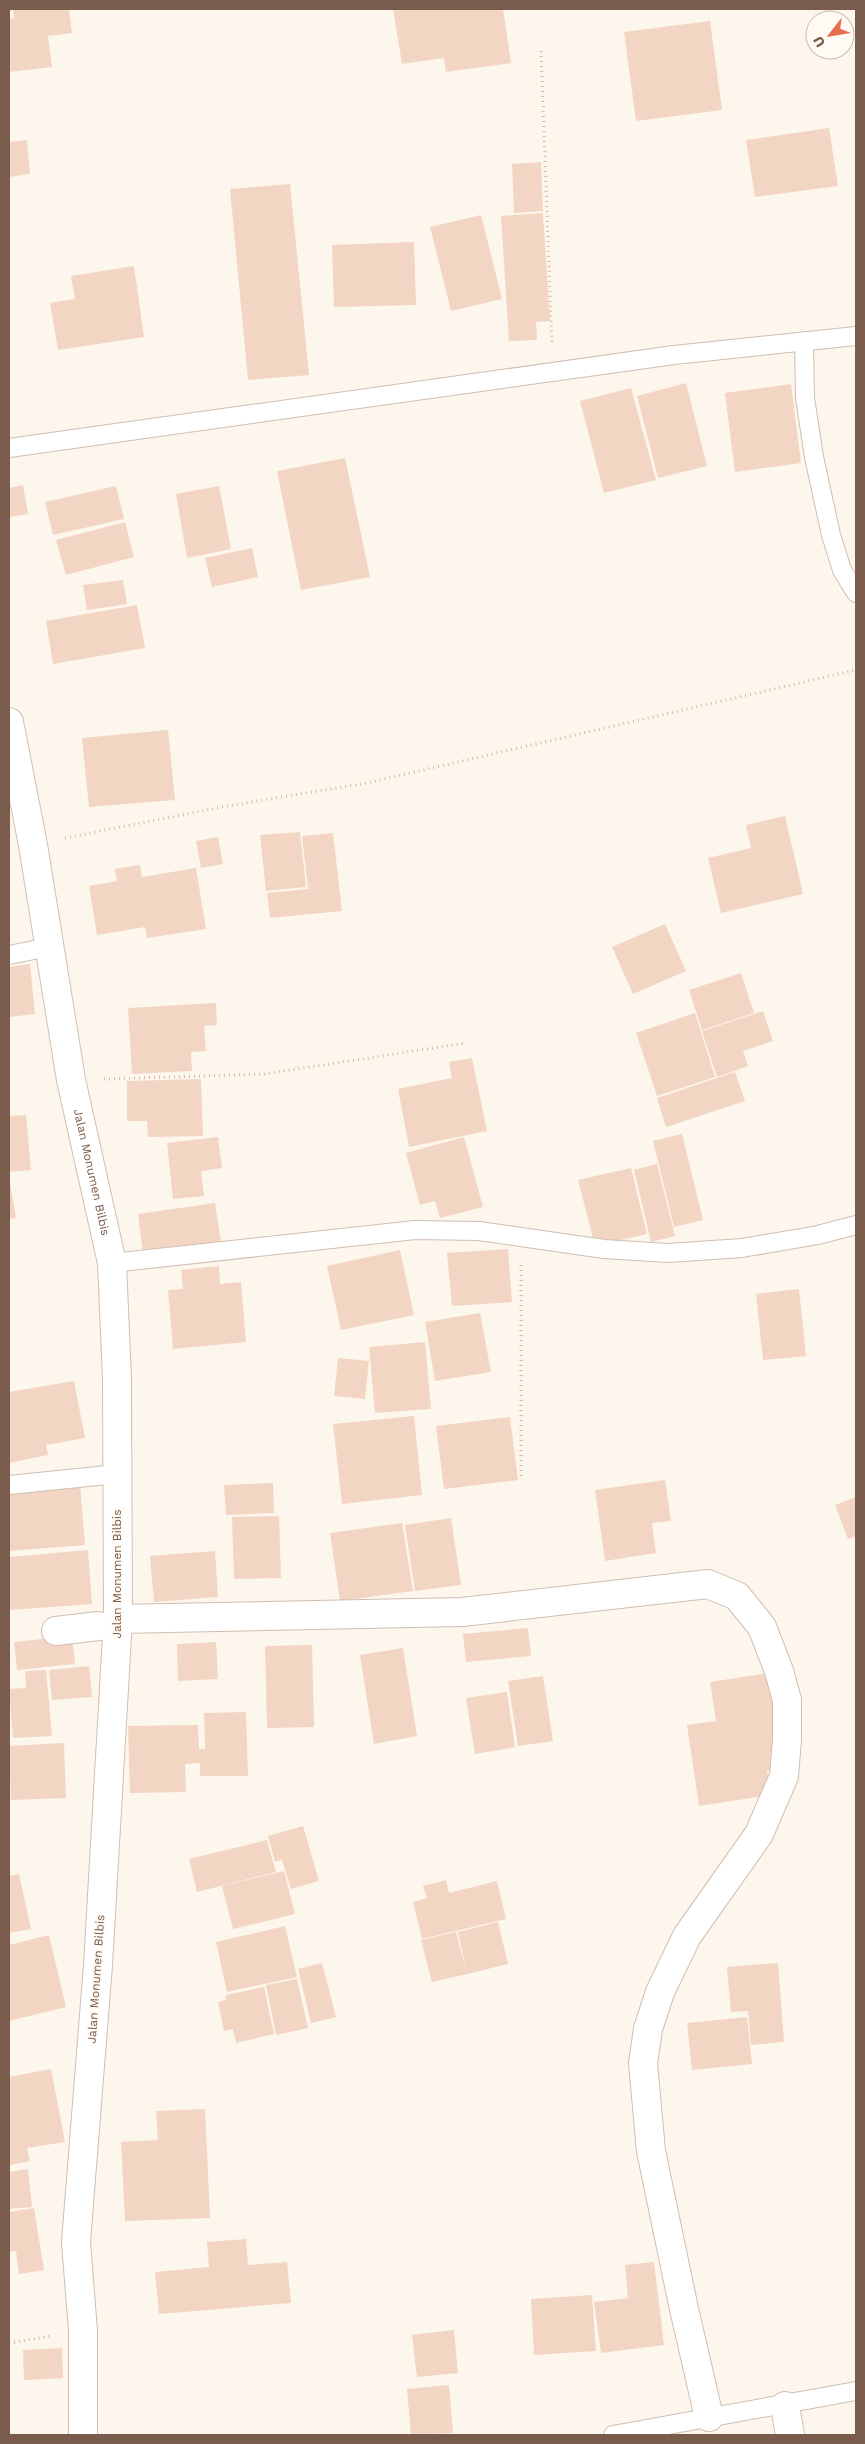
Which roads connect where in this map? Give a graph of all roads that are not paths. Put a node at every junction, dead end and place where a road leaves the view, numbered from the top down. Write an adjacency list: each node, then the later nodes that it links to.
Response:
1 (856, 336): 2 (lane)
2 (804, 342): 3 (lane); 4 (lane)
3 (9, 448)
4 (856, 593)
5 (9, 722): 6 (street, Jalan Monumen Bilbis)
6 (49, 948): 7 (lane); 9 (street, Jalan Monumen Bilbis)
7 (9, 955)
8 (856, 1224): 9 (lane)
9 (112, 1263): 10 (street, Jalan Monumen Bilbis)
10 (108, 1474): 11 (lane); 12 (street, Jalan Monumen Bilbis)
11 (9, 1485)
12 (109, 1623): 13 (street); 14 (street); 17 (street); 18 (street, Jalan Monumen Bilbis)
13 (56, 1631)
14 (98, 1702)
15 (856, 2391): 16 (lane)
16 (785, 2406): 17 (lane); 20 (street)
17 (709, 2418): 19 (lane)
18 (83, 2435)
19 (613, 2435)
20 (790, 2435)

